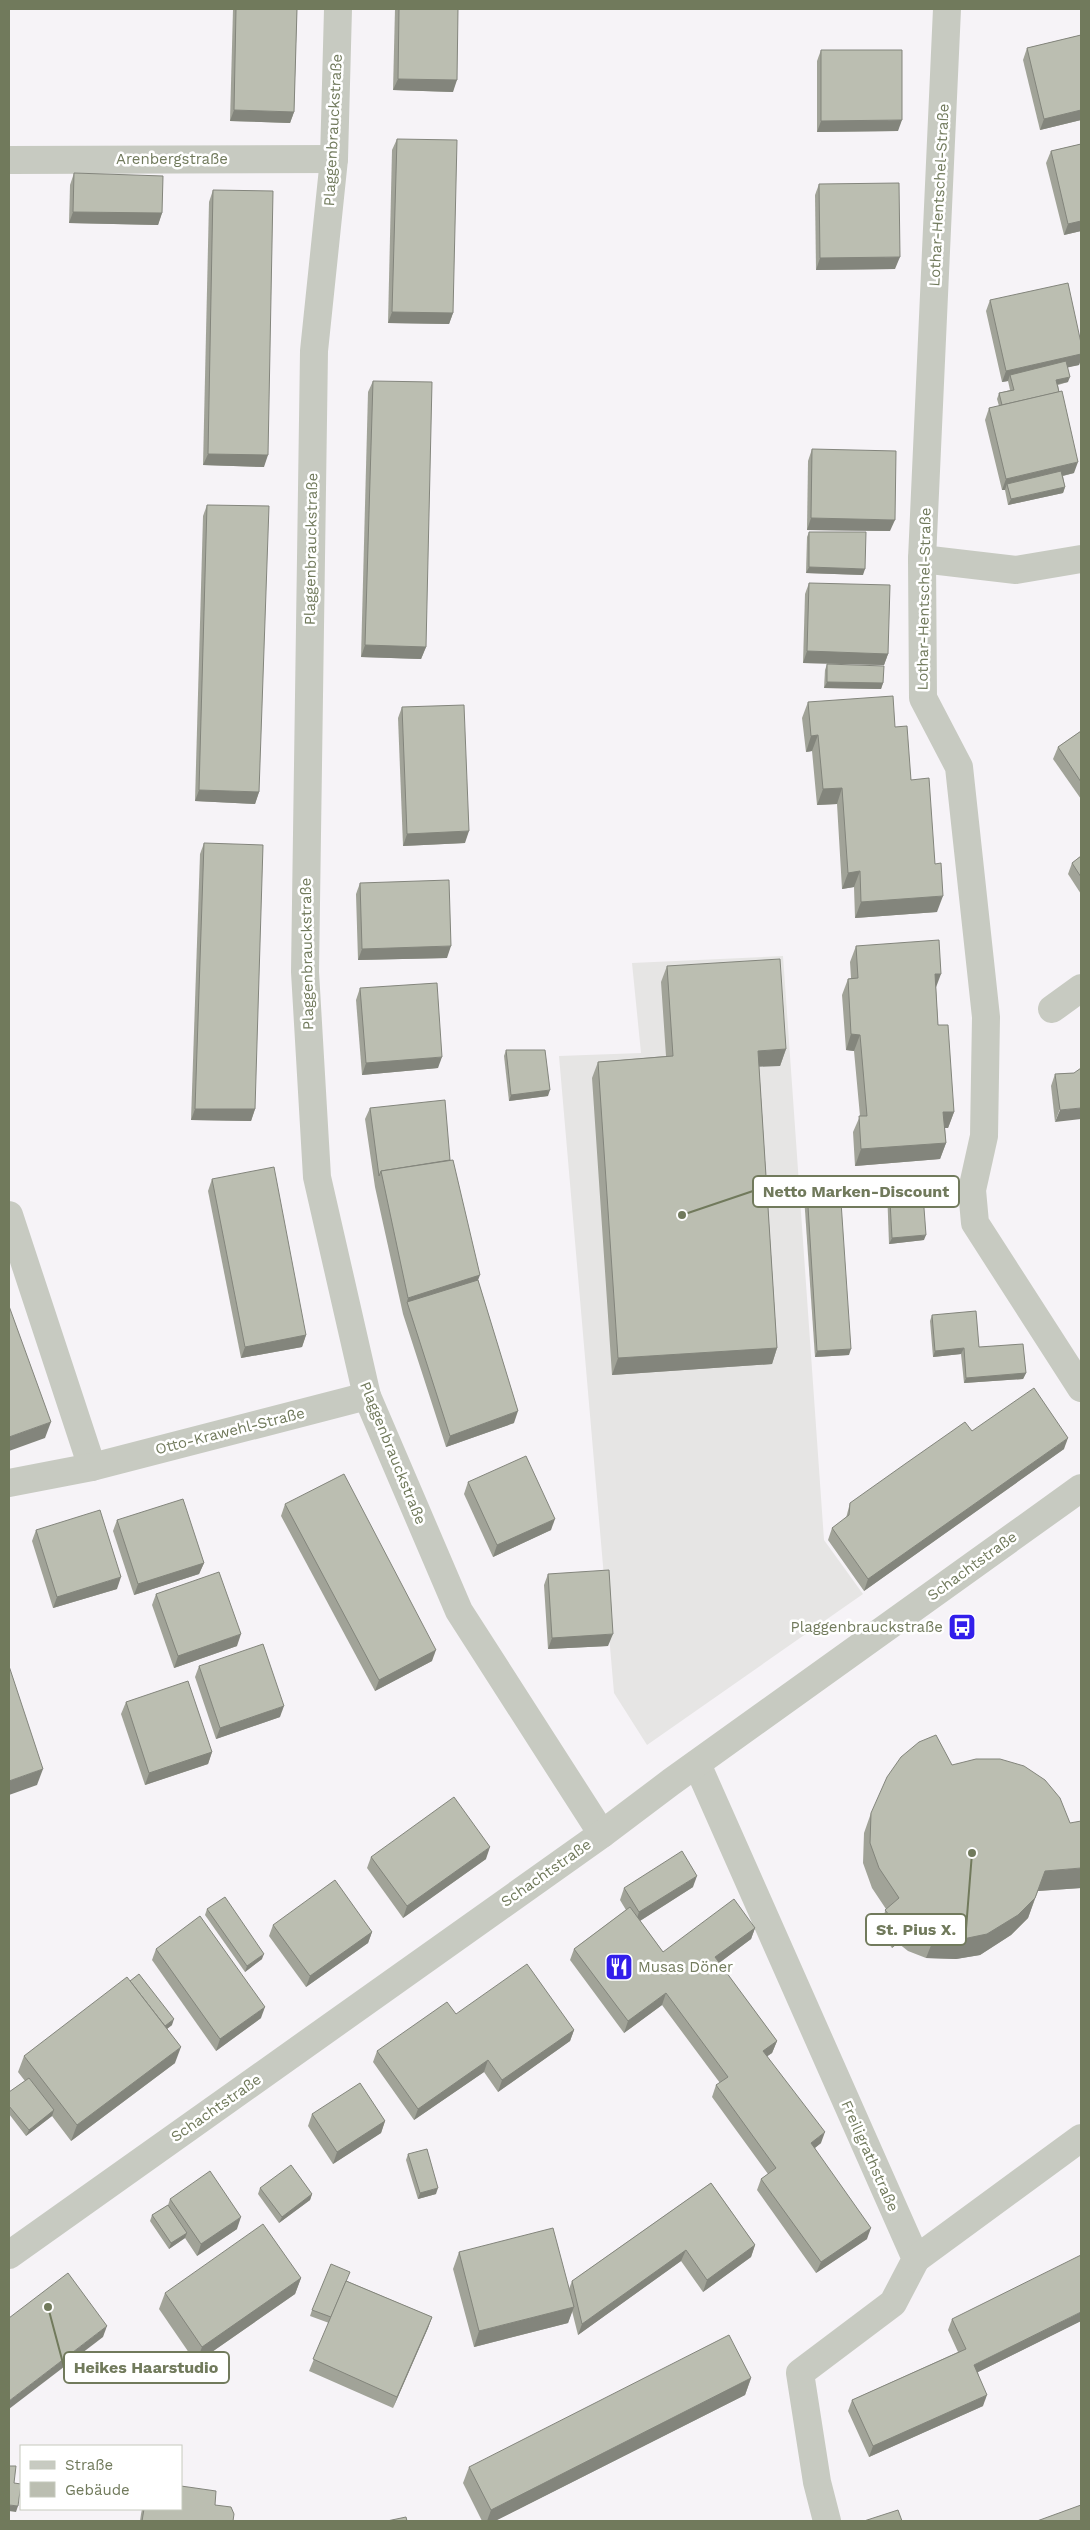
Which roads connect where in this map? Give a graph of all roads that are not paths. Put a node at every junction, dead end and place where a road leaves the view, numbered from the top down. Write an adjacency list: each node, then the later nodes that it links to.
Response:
1 (338, 9): 3 (street, Plaggenbrauckstraße)
2 (947, 9): 5 (street, Lothar-Hentschel-Straße)
3 (334, 159): 4 (street, Arenbergstraße); 11 (street, Plaggenbrauckstraße)
4 (9, 160)
5 (922, 559): 6 (street); 10 (street, Lothar-Hentschel-Straße)
6 (1081, 559)
7 (1081, 988): 8 (street)
8 (1052, 1009)
9 (9, 1215): 12 (street)
10 (1081, 1388)
11 (368, 1396): 12 (street, Otto-Krawehl-Straße); 16 (street, Plaggenbrauckstraße)
12 (92, 1467): 13 (street, Otto-Krawehl-Straße)
13 (9, 1483)
14 (1081, 1488): 15 (street, Schachtstraße)
15 (697, 1764): 16 (street, Schachtstraße); 19 (street, Freiligrathstraße)
16 (602, 1834): 18 (street, Schachtstraße)
17 (1081, 2138): 19 (street)
18 (9, 2256)
19 (916, 2259): 20 (street)
20 (827, 2521)

